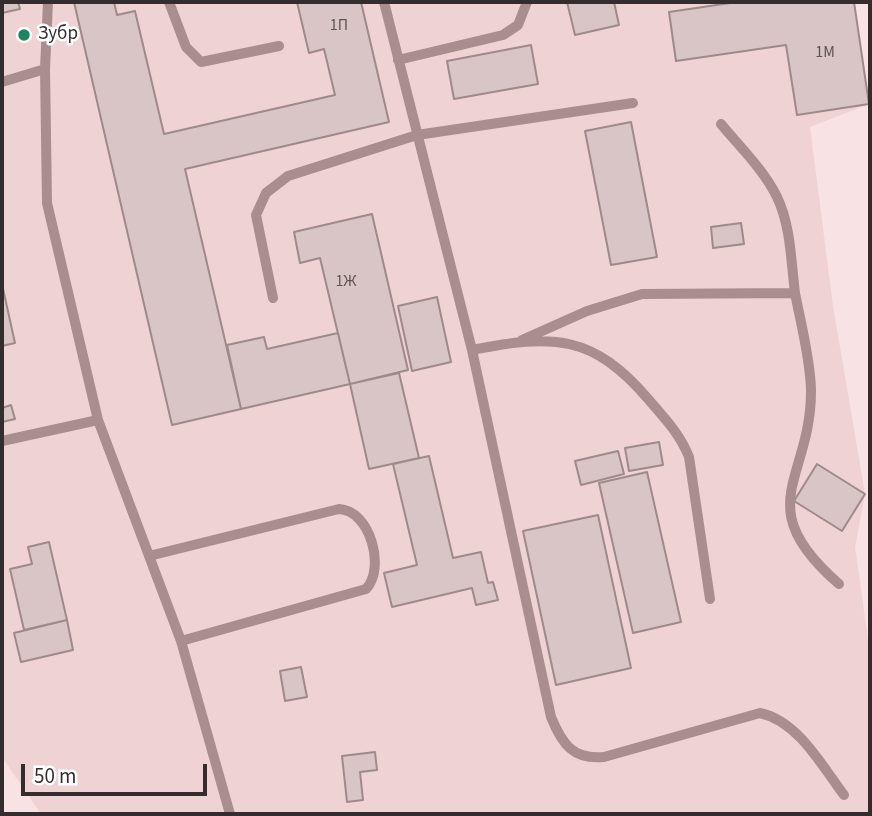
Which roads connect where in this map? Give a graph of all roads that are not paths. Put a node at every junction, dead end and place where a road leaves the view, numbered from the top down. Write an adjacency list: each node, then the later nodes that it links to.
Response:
1 (48, 2): 7 (lane)
2 (169, 2): 5 (lane)
3 (384, 2): 6 (lane)
4 (527, 2): 6 (lane)
5 (279, 46)
6 (398, 60): 11 (lane)
7 (45, 69): 8 (lane); 16 (lane)
8 (2, 82)
9 (633, 103): 11 (lane)
10 (721, 124): 12 (lane)
11 (417, 135): 13 (lane); 15 (lane)
12 (796, 293): 14 (lane); 19 (lane)
13 (274, 298)
14 (522, 340): 15 (lane); 20 (lane)
15 (472, 350): 22 (lane)
16 (98, 420): 17 (lane); 18 (lane)
17 (2, 441)
18 (149, 556): 21 (lane); 21 (lane)
19 (839, 584)
20 (710, 599)
21 (181, 641): 23 (lane)
22 (844, 796)
23 (230, 814)

